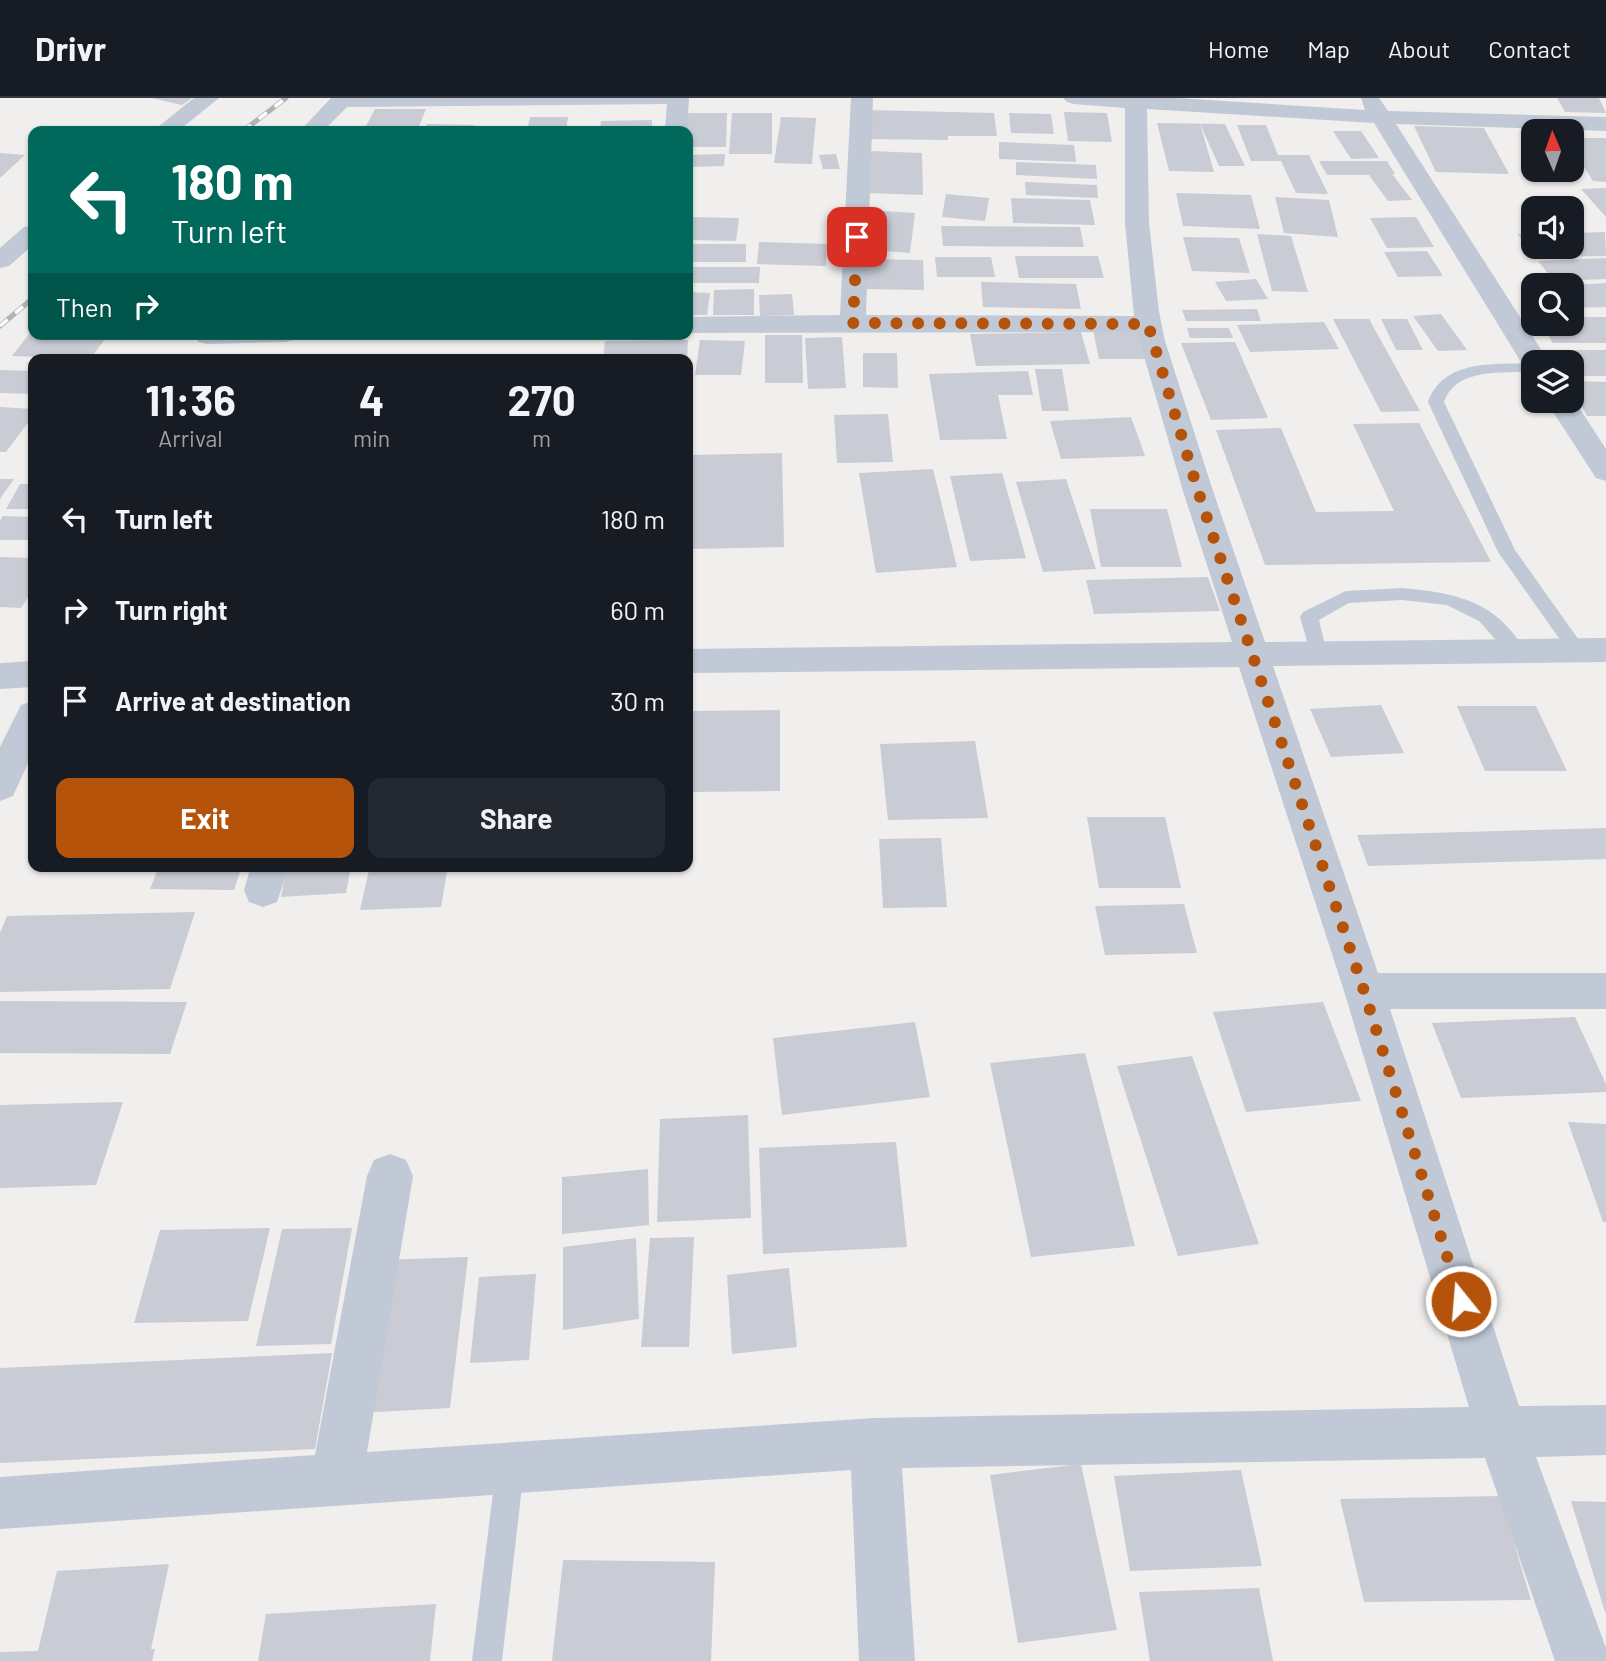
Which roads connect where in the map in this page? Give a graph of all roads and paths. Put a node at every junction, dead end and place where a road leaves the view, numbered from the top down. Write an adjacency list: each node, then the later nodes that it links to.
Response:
1 (208, 98): 11 (street)
2 (665, 98): 6 (street)
3 (678, 98): 13 (street)
4 (862, 98): 18 (street)
5 (1074, 98): 7 (street)
6 (342, 99): 12 (street)
7 (1136, 103): 8 (street); 19 (street)
8 (1307, 105): 9 (street)
9 (1374, 107): 10 (street); 23 (street)
10 (1606, 124)
11 (171, 126)
12 (316, 126)
13 (677, 126)
14 (0, 233): 15 (street)
15 (28, 234)
16 (28, 237): 17 (street)
17 (0, 261)
18 (853, 323): 19 (street); 20 (street)
19 (1148, 324): 30 (street)
20 (693, 325)
21 (231, 340): 22 (street)
22 (204, 343)
23 (1525, 350)
24 (1521, 367): 27 (lane)
25 (1568, 413): 26 (street)
26 (1606, 471)
27 (1592, 650): 28 (street)
28 (1516, 651): 29 (street); 29 (lane)
29 (1318, 653): 30 (street)
30 (1252, 654): 31 (street); 36 (street)
31 (693, 661)
32 (28, 674): 33 (street)
33 (0, 676)
34 (28, 725): 35 (street)
35 (0, 786)
36 (1364, 991): 37 (street); 39 (street)
37 (1606, 991)
38 (390, 1176): 43 (street)
39 (1501, 1430): 40 (street); 41 (street); 47 (street)
40 (1606, 1430)
41 (875, 1443): 42 (street); 46 (street)
42 (510, 1469): 43 (street); 45 (lane)
43 (336, 1481): 44 (street)
44 (0, 1503)
45 (487, 1661)
46 (887, 1661)
47 (1583, 1661)

